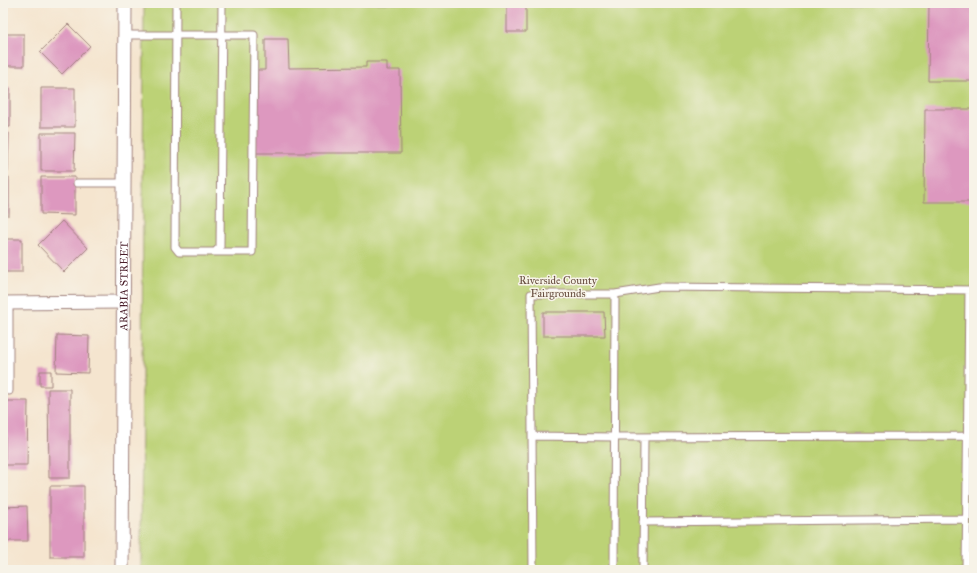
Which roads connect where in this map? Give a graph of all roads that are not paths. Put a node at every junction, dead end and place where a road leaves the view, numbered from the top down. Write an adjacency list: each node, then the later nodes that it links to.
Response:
1 (126, 3): 4 (street, ARABIA STREET)
2 (176, 3): 5 (lane)
3 (222, 3): 6 (lane)
4 (125, 35): 5 (lane); 8 (street, ARABIA STREET)
5 (176, 35): 6 (lane); 9 (lane)
6 (222, 35): 9 (lane); 9 (lane)
7 (77, 183): 8 (lane)
8 (124, 183): 12 (street, ARABIA STREET)
9 (215, 252)
10 (972, 290): 11 (lane); 16 (lane)
11 (615, 294): 15 (lane); 17 (lane)
12 (123, 302): 13 (street); 21 (street, ARABIA STREET)
13 (6, 303): 14 (lane)
14 (9, 391)
15 (532, 436): 17 (lane); 22 (lane)
16 (968, 436): 18 (lane); 19 (lane)
17 (614, 437): 18 (lane); 23 (lane)
18 (644, 437): 20 (lane)
19 (966, 519): 20 (lane); 25 (lane)
20 (643, 522): 24 (lane)
21 (122, 570)
22 (533, 570)
23 (614, 570)
24 (643, 570)
25 (966, 570)

